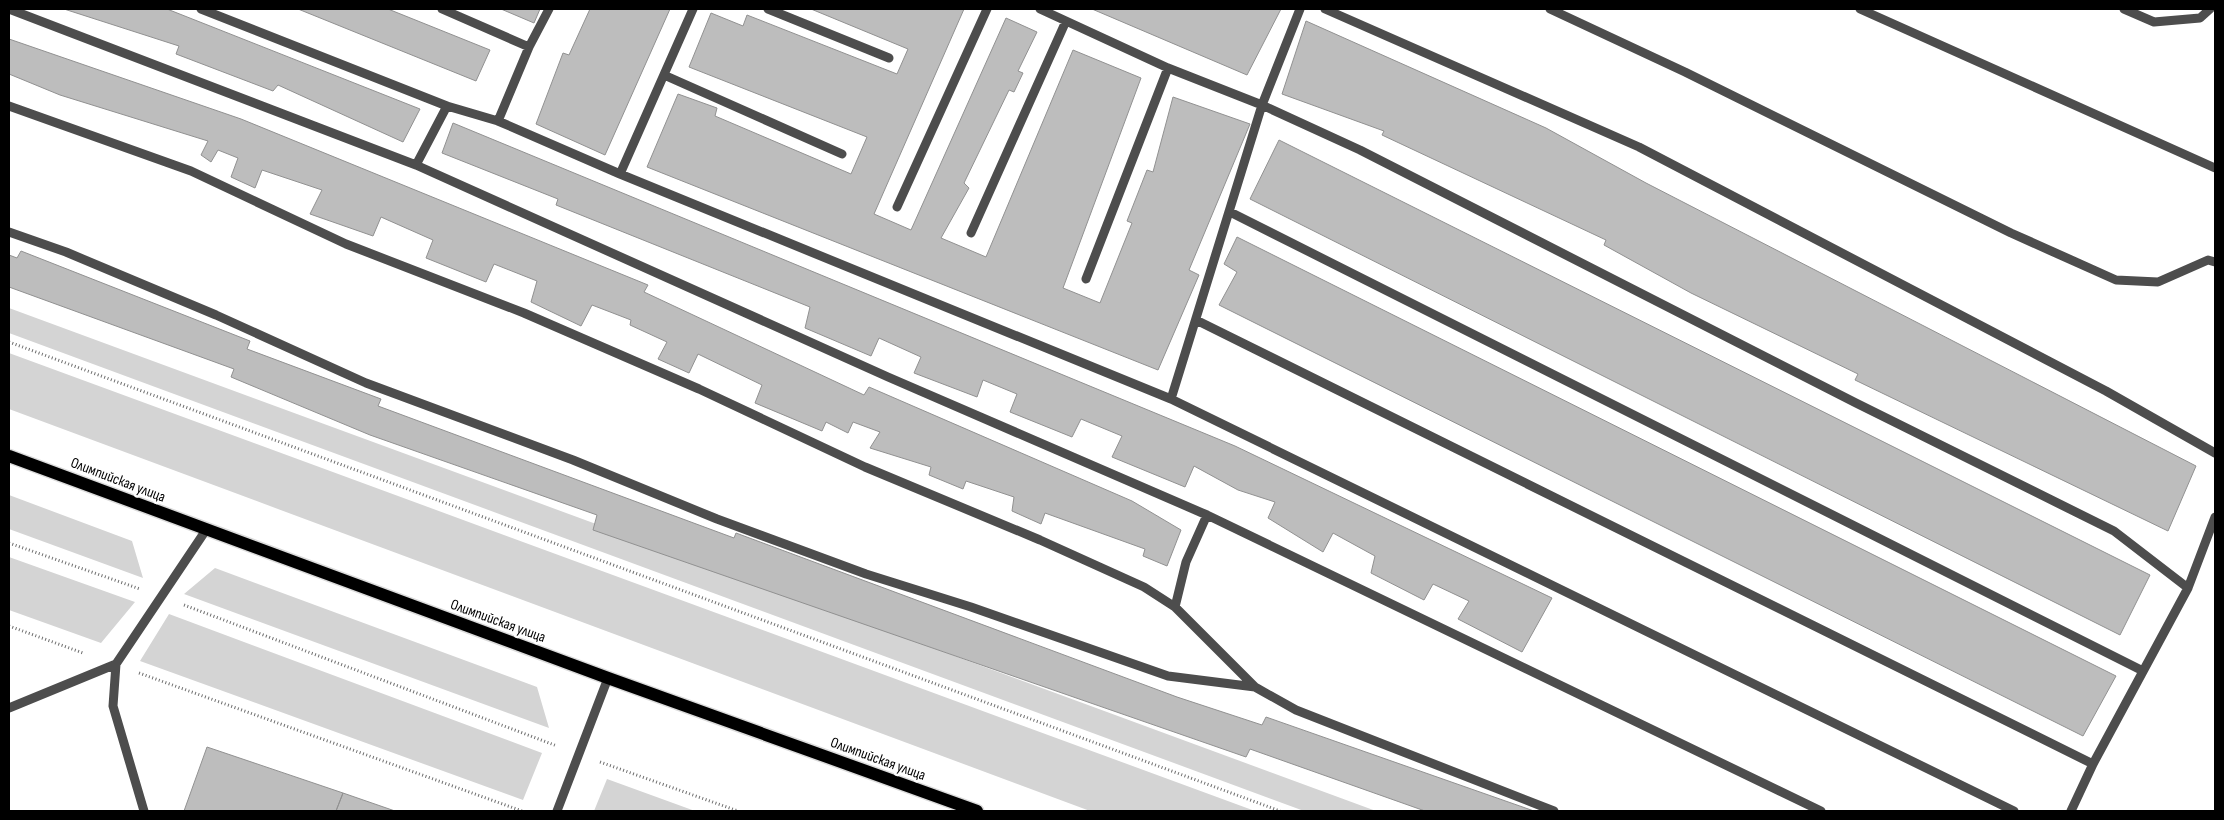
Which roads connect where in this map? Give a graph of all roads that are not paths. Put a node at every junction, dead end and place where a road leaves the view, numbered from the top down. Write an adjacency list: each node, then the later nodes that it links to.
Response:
1 (9, 9): 25 (lane)
2 (201, 9): 22 (lane)
3 (442, 9): 16 (lane)
4 (550, 9): 16 (lane)
5 (693, 9): 19 (lane)
6 (768, 9): 17 (lane)
7 (987, 9): 28 (lane)
8 (1040, 9): 15 (lane)
9 (1300, 9): 20 (lane)
10 (1325, 9): 36 (lane)
11 (1550, 9): 32 (lane)
12 (1860, 9): 26 (lane)
13 (2124, 9): 14 (lane)
14 (2210, 9)
15 (1066, 21): 18 (lane); 31 (lane)
16 (529, 47): 23 (lane)
17 (889, 58)
18 (1168, 68): 20 (lane); 33 (lane)
19 (664, 76): 24 (lane); 27 (lane)
20 (1262, 105): 29 (lane); 41 (lane)
21 (9, 106): 42 (lane)
22 (448, 106): 23 (lane); 25 (lane)
23 (498, 122): 27 (lane)
24 (842, 154)
25 (416, 165): 38 (lane)
26 (2215, 168)
27 (620, 174): 35 (lane)
28 (898, 208)
29 (1230, 212): 34 (lane); 44 (lane)
30 (9, 232): 46 (lane)
31 (971, 233)
32 (2215, 262)
33 (1086, 279)
34 (1196, 320): 35 (lane); 48 (lane)
35 (1171, 399): 54 (lane)
36 (2215, 453)
37 (9, 456): 40 (main road, Олимпийская улица)
38 (1207, 515): 42 (lane); 53 (lane)
39 (2215, 516): 41 (lane)
40 (206, 530): 43 (lane); 45 (main road, Олимпийская улица)
41 (2188, 588): 44 (lane)
42 (1175, 607): 46 (lane)
43 (116, 664): 47 (lane); 49 (lane)
44 (2143, 671): 48 (lane)
45 (608, 678): 50 (lane); 51 (main road, Олимпийская улица)
46 (1255, 687): 52 (lane)
47 (9, 708)
48 (2093, 764): 55 (lane)
49 (144, 811)
50 (557, 811)
51 (977, 811)
52 (1554, 811)
53 (1821, 811)
54 (2014, 811)
55 (2070, 811)

